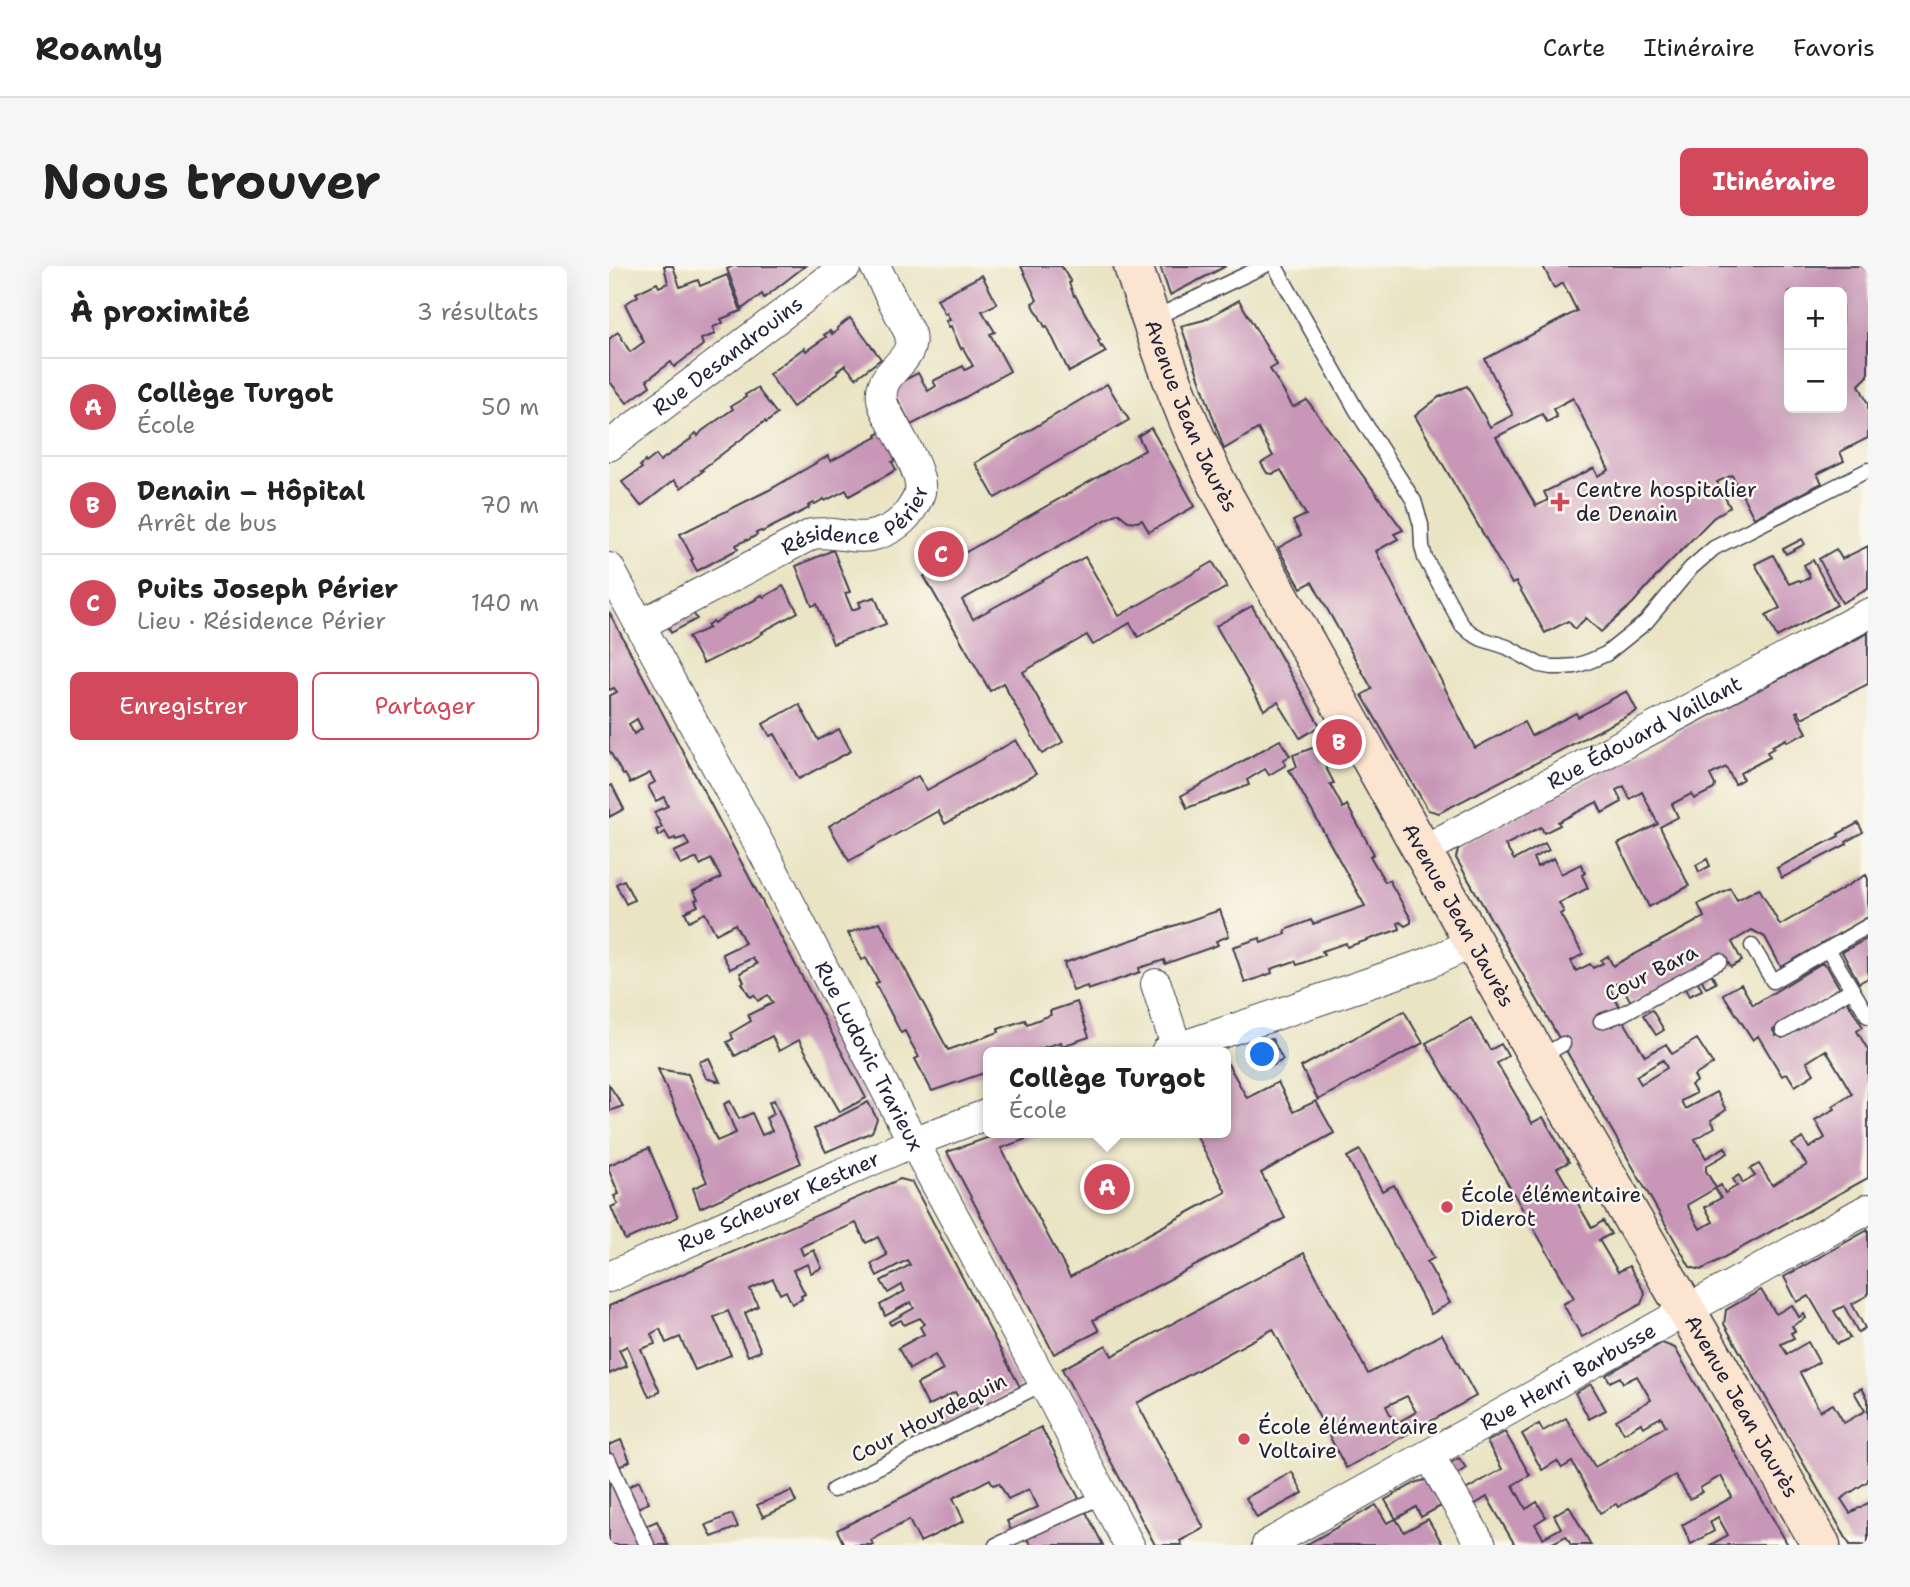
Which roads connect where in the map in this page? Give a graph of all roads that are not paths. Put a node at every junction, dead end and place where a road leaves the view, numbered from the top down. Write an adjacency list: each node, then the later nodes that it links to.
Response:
1 (846, 266): 7 (street, Rue Desandrouins)
2 (875, 266): 11 (street, Résidence Périer)
3 (1133, 266): 6 (street, Avenue Jean Jaurès)
4 (1264, 266): 6 (lane)
5 (1275, 266): 8 (lane)
6 (1151, 320): 12 (street, Avenue Jean Jaurès)
7 (609, 446)
8 (1868, 470)
9 (609, 568): 11 (street, Rue Ludovic Trarieux)
10 (1868, 614): 12 (street, Rue Édouard Vaillant)
11 (640, 625): 26 (street, Rue Ludovic Trarieux)
12 (1422, 851): 14 (street, Avenue Jean Jaurès)
13 (1868, 926): 16 (lane)
14 (1472, 943): 24 (street); 29 (street, Avenue Jean Jaurès)
15 (1752, 946): 16 (lane)
16 (1828, 949): 19 (lane)
17 (1720, 961): 21 (lane, Cour Bara)
18 (1156, 984): 23 (street)
19 (1852, 989): 20 (lane); 22 (lane)
20 (1868, 1016)
21 (1601, 1021)
22 (1783, 1030)
23 (1171, 1047)
24 (1181, 1047)
25 (983, 1116): 26 (street, Rue Scheurer Kestner)
26 (913, 1142): 28 (street, Rue Scheurer Kestner); 30 (street, Rue Ludovic Trarieux)
27 (1868, 1209): 29 (street, Rue Henri Barbusse)
28 (609, 1277)
29 (1686, 1311): 31 (street, Rue Henri Barbusse); 40 (street, Avenue Jean Jaurès)
30 (1044, 1383): 33 (lane, Cour Hourdequin); 34 (street, Rue Ludovic Trarieux)
31 (1429, 1455): 38 (street, Rue Henri Barbusse); 39 (street)
32 (609, 1461): 35 (lane)
33 (833, 1490)
34 (1103, 1496): 36 (lane); 37 (street, Rue Ludovic Trarieux)
35 (647, 1545)
36 (996, 1545)
37 (1129, 1545)
38 (1267, 1545)
39 (1481, 1545)
40 (1821, 1545)

